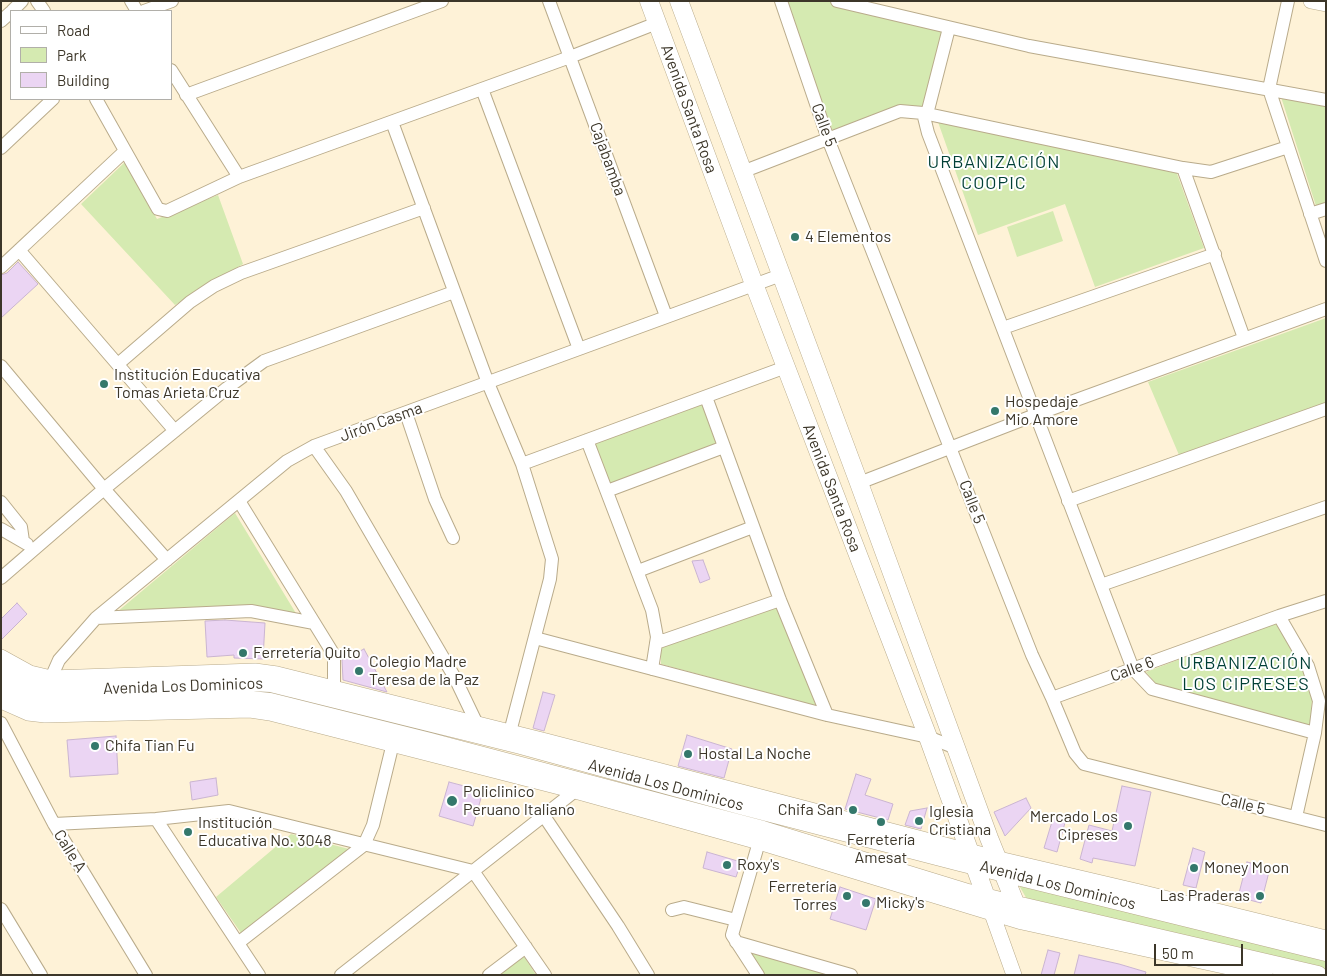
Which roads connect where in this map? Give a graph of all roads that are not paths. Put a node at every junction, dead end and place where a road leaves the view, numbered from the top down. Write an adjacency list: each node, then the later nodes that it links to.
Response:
1 (22, 1): 12 (street)
2 (172, 1): 13 (street)
3 (442, 1): 22 (street)
4 (549, 1): 18 (street, Cajabamba)
5 (649, 1): 16 (main road, Avenida Santa Rosa)
6 (679, 1): 33 (main road, Avenida Santa Rosa)
7 (781, 1): 28 (street, Calle 5)
8 (837, 1): 17 (street)
9 (1288, 1): 21 (street)
10 (1311, 1): 11 (street)
11 (1326, 4)
12 (12, 10)
13 (147, 10)
14 (10, 12): 15 (street)
15 (1, 21)
16 (657, 23): 18 (street); 43 (main road, Avenida Santa Rosa)
17 (949, 28): 21 (street); 26 (street)
18 (570, 57): 20 (street); 46 (street, Cajabamba)
19 (172, 72): 22 (street)
20 (482, 89): 27 (street); 49 (street)
21 (1269, 89): 25 (street); 29 (street)
22 (186, 95): 34 (street)
23 (52, 100): 30 (street)
24 (97, 100): 31 (street)
25 (1326, 100)
26 (925, 113): 28 (street); 32 (street); 47 (street)
27 (392, 122): 34 (street); 35 (street)
28 (828, 139): 33 (street); 62 (street, Calle 5)
29 (1288, 147): 32 (street); 37 (street)
30 (1, 148)
31 (125, 150): 34 (street); 38 (street)
32 (1183, 168): 39 (street)
33 (742, 172): 42 (main road, Avenida Santa Rosa)
34 (239, 178)
35 (424, 208): 44 (street); 50 (street)
36 (1326, 209): 37 (street)
37 (1310, 214): 40 (street)
38 (19, 250): 41 (street); 50 (street)
39 (1215, 254): 47 (street); 48 (street)
40 (1326, 261)
41 (1, 267)
42 (780, 275): 43 (street, Jirón Casma); 64 (main road, Avenida Santa Rosa)
43 (754, 284): 46 (street, Jirón Casma); 52 (main road, Avenida Santa Rosa)
44 (454, 292): 53 (street); 58 (street)
45 (1326, 309): 48 (street)
46 (666, 316): 49 (street, Jirón Casma)
47 (1003, 328): 57 (street)
48 (1244, 338): 57 (street)
49 (579, 349): 53 (street, Jirón Casma)
50 (118, 364): 58 (street)
51 (1, 366): 65 (street)
52 (786, 367): 54 (street); 104 (main road, Avenida Santa Rosa)
53 (488, 383): 56 (street, Jirón Casma); 63 (street)
54 (706, 397): 59 (street); 61 (street)
55 (1326, 409): 68 (street)
56 (406, 412): 60 (street, Jirón Casma); 73 (street)
57 (1035, 415): 62 (street); 68 (street)
58 (175, 431): 65 (street)
59 (587, 440): 63 (street); 66 (street)
60 (314, 446): 67 (street, Jirón Casma); 101 (street)
61 (724, 447): 66 (street); 71 (street)
62 (951, 447): 64 (street); 95 (street, Calle 5)
63 (522, 464): 84 (street)
64 (860, 483): 109 (main road, Avenida Santa Rosa)
65 (104, 489): 74 (street); 75 (street)
66 (607, 492): 76 (street)
67 (240, 501): 75 (street, Jirón Casma); 83 (street)
68 (1068, 501): 78 (street)
69 (1, 502): 74 (street)
70 (1326, 507): 78 (street)
71 (754, 527): 76 (street); 79 (street)
72 (1, 529): 74 (street)
73 (453, 538)
74 (28, 545): 77 (street)
75 (167, 560): 82 (street, Jirón Casma)
76 (638, 571): 85 (street)
77 (1, 578)
78 (1101, 585): 88 (street)
79 (780, 600): 85 (street); 99 (street)
80 (1326, 601): 81 (street, Calle 6)
81 (1279, 616): 88 (street, Calle 6); 103 (street)
82 (96, 618): 83 (street); 91 (street, Jirón Casma)
83 (314, 623): 93 (street)
84 (535, 638): 87 (street); 102 (street)
85 (656, 643): 87 (street)
86 (1, 657): 91 (street, Avenida Los Dominicos)
87 (652, 669): 99 (street)
88 (1134, 669): 95 (street, Calle 6); 103 (street)
89 (1, 672): 92 (main road, Avenida Los Dominicos)
90 (216, 673): 91 (street, Avenida Los Dominicos); 92 (main road); 93 (street, Avenida Los Dominicos)
91 (51, 678)
92 (191, 684): 108 (main road, Avenida Los Dominicos)
93 (334, 688): 101 (street, Avenida Los Dominicos)
94 (1, 689): 97 (main road, Avenida Los Dominicos)
95 (1052, 698): 113 (street, Calle 5)
96 (1, 701): 98 (street, Avenida Los Dominicos)
97 (87, 706): 98 (main road); 106 (main road, Avenida Los Dominicos)
98 (112, 715): 107 (street, Avenida Los Dominicos)
99 (827, 715): 104 (street)
100 (1, 723): 115 (street, Calle A)
101 (477, 724): 102 (street, Avenida Los Dominicos)
102 (510, 732): 105 (street, Avenida Los Dominicos)
103 (1315, 733): 113 (street)
104 (928, 738): 109 (street); 119 (main road, Avenida Santa Rosa)
105 (546, 741): 108 (main road); 119 (street, Avenida Los Dominicos)
106 (430, 742): 110 (main road); 122 (main road, Avenida Los Dominicos)
107 (393, 744): 110 (street, Avenida Los Dominicos); 118 (street)
108 (521, 746): 119 (main road, Avenida Los Dominicos)
109 (956, 748): 120 (main road, Avenida Santa Rosa)
110 (450, 758): 111 (street, Avenida Los Dominicos)
111 (576, 791): 112 (street); 117 (street, Avenida Los Dominicos)
112 (544, 816): 121 (street); 138 (street)
113 (1296, 817): 116 (street, Calle 5)
114 (156, 818): 115 (street); 118 (street); 129 (street)
115 (54, 824): 133 (street, Calle A)
116 (1326, 825)
117 (759, 842): 122 (street, Avenida Los Dominicos); 126 (street)
118 (364, 845): 121 (street); 129 (street)
119 (972, 858): 120 (main road, Avenida Los Dominicos); 122 (main road, Avenida Santa Rosa)
120 (1001, 866): 123 (main road, Avenida Santa Rosa); 127 (street, Avenida Los Dominicos); 131 (main road, Avenida Los Dominicos)
121 (473, 871): 130 (street); 135 (street)
122 (989, 905): 123 (main road, Avenida Los Dominicos); 141 (street, Avenida Santa Rosa); 142 (street, Avenida Los Dominicos)
123 (1016, 905): 143 (main road, Avenida Los Dominicos)
124 (1, 910): 132 (street)
125 (672, 910): 126 (street)
126 (736, 920): 128 (street)
127 (1326, 938)
128 (736, 942): 139 (street); 140 (street)
129 (238, 943): 134 (street)
130 (526, 947): 136 (street); 137 (street)
131 (1326, 952)
132 (41, 975)
133 (146, 975)
134 (259, 975)
135 (341, 975)
136 (489, 975)
137 (545, 975)
138 (648, 975)
139 (758, 975)
140 (851, 975)
141 (1014, 975)
142 (1265, 975)
143 (1318, 975)

